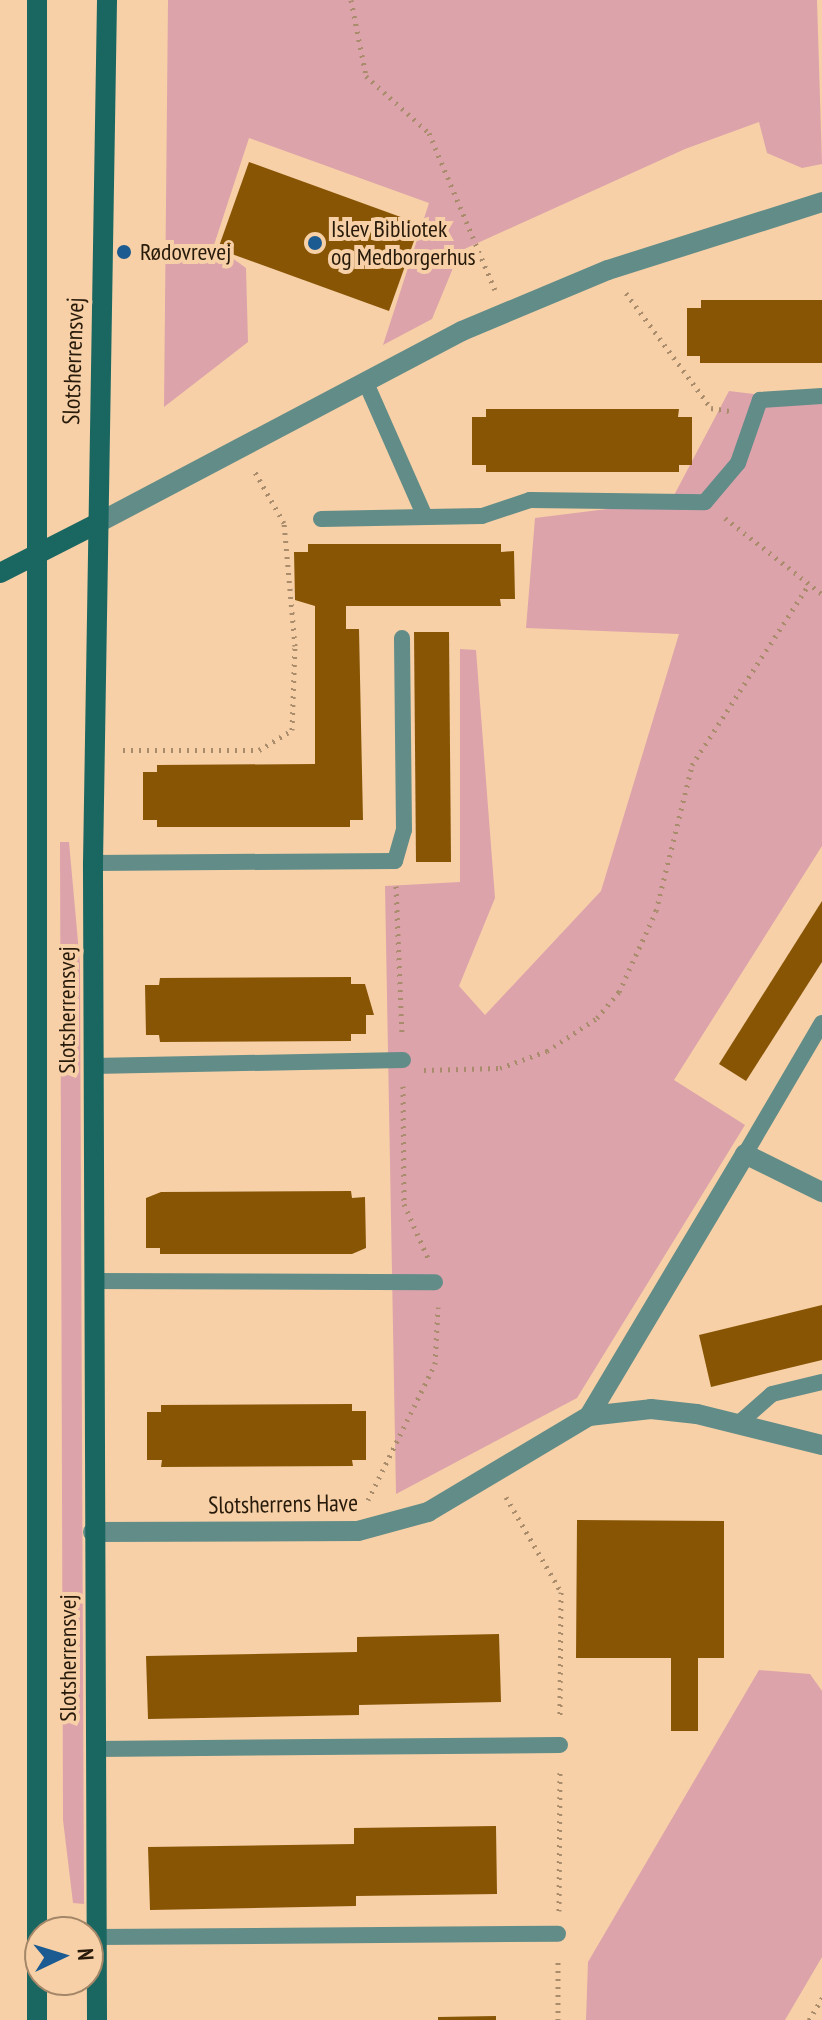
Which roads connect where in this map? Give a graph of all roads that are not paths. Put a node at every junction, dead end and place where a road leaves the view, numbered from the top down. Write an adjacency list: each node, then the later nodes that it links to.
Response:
1 (37, 0): 9 (street, Slotsherrensvej)
2 (107, 0): 8 (street, Slotsherrensvej)
3 (822, 202): 4 (street)
4 (366, 383): 6 (lane); 8 (street)
5 (822, 396): 6 (lane)
6 (425, 517): 7 (lane)
7 (321, 519)
8 (96, 524): 9 (street); 12 (street, Slotsherrensvej)
9 (34, 551): 10 (street); 31 (street, Slotsherrensvej)
10 (0, 573)
11 (402, 638): 12 (lane)
12 (93, 863): 15 (street, Slotsherrensvej)
13 (822, 1023): 16 (lane)
14 (403, 1060): 15 (lane)
15 (93, 1066): 18 (street, Slotsherrensvej)
16 (745, 1154): 17 (street); 21 (street, Slotsherrens Have)
17 (822, 1192)
18 (93, 1281): 19 (lane); 24 (street, Slotsherrensvej)
19 (435, 1282)
20 (822, 1382): 22 (lane)
21 (589, 1416): 22 (street, Slotsherrens Have); 24 (street, Slotsherrens Have)
22 (738, 1424): 23 (street, Slotsherrens Have)
23 (822, 1445)
24 (93, 1532): 26 (street, Slotsherrensvej)
25 (560, 1745): 26 (lane)
26 (95, 1749): 27 (street, Slotsherrensvej)
27 (96, 1916)
28 (558, 1934): 29 (lane)
29 (104, 1937)
30 (97, 1996): 32 (street, Slotsherrensvej)
31 (37, 2020)
32 (97, 2020)

